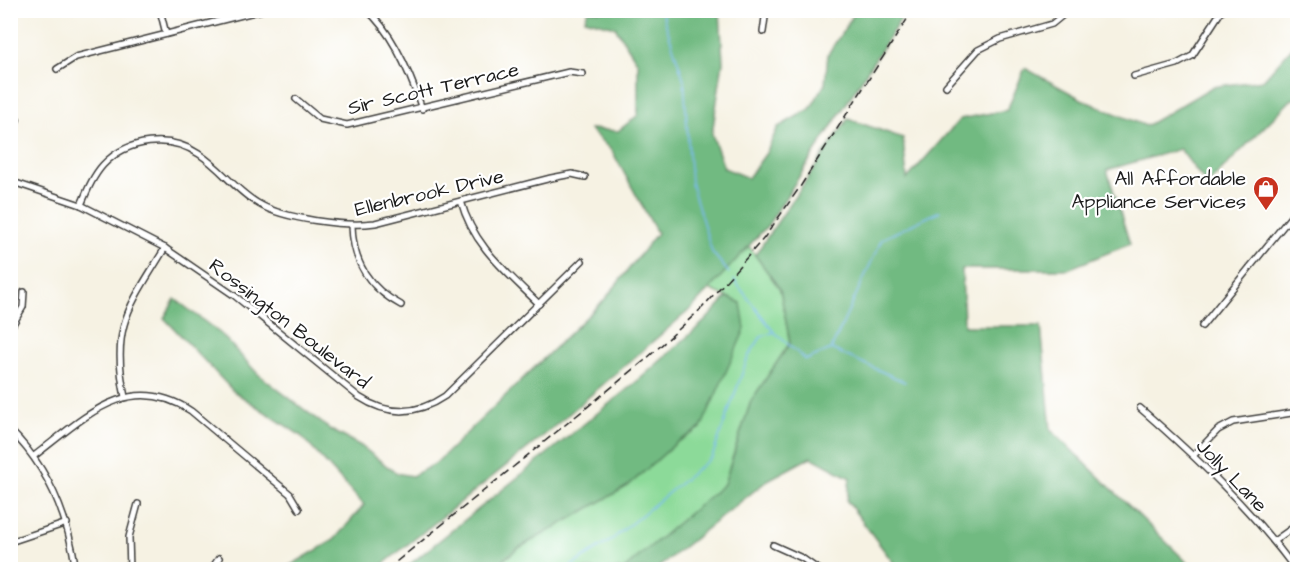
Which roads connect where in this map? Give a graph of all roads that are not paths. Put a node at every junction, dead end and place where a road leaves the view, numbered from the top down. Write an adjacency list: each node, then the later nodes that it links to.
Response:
1 (160, 10): 10 (street)
2 (262, 10): 10 (street)
3 (367, 10): 8 (street)
4 (379, 10): 8 (street)
5 (766, 10): 9 (street)
6 (1069, 10): 14 (street)
7 (1222, 11): 13 (street)
8 (373, 15): 16 (street)
9 (762, 32)
10 (166, 34): 11 (street)
11 (57, 69)
12 (583, 74): 16 (street, Sir Scott Terrace)
13 (1134, 76)
14 (946, 86)
15 (296, 99): 16 (street, Sir Scott Terrace)
16 (422, 109)
17 (10, 116): 18 (street)
18 (17, 120)
19 (585, 177): 21 (street, Ellenbrook Drive)
20 (10, 181): 22 (street, Rossington Boulevard)
21 (461, 201): 24 (street, Ellenbrook Drive); 28 (street)
22 (81, 205): 24 (street, Ellenbrook Drive); 25 (street, Rossington Boulevard)
23 (1298, 208): 30 (street)
24 (352, 226): 29 (street)
25 (165, 248): 28 (street, Rossington Boulevard); 32 (street)
26 (582, 261): 28 (street, Rossington Boulevard)
27 (24, 292): 31 (street)
28 (539, 304)
29 (401, 305)
30 (1202, 326)
31 (10, 328)
32 (125, 397): 37 (street); 39 (street)
33 (1140, 408): 36 (street, Jolly Lane)
34 (1298, 412): 36 (street)
35 (10, 430): 37 (street)
36 (1194, 455): 42 (street, Jolly Lane)
37 (33, 456): 40 (street)
38 (138, 504): 47 (street)
39 (299, 509)
40 (67, 523): 43 (street); 46 (street)
41 (1298, 524): 42 (street)
42 (1274, 541): 50 (street, Jolly Lane)
43 (10, 542)
44 (773, 545): 49 (street)
45 (219, 558): 48 (street)
46 (76, 570)
47 (130, 570)
48 (211, 570)
49 (819, 570)
50 (1296, 570)

